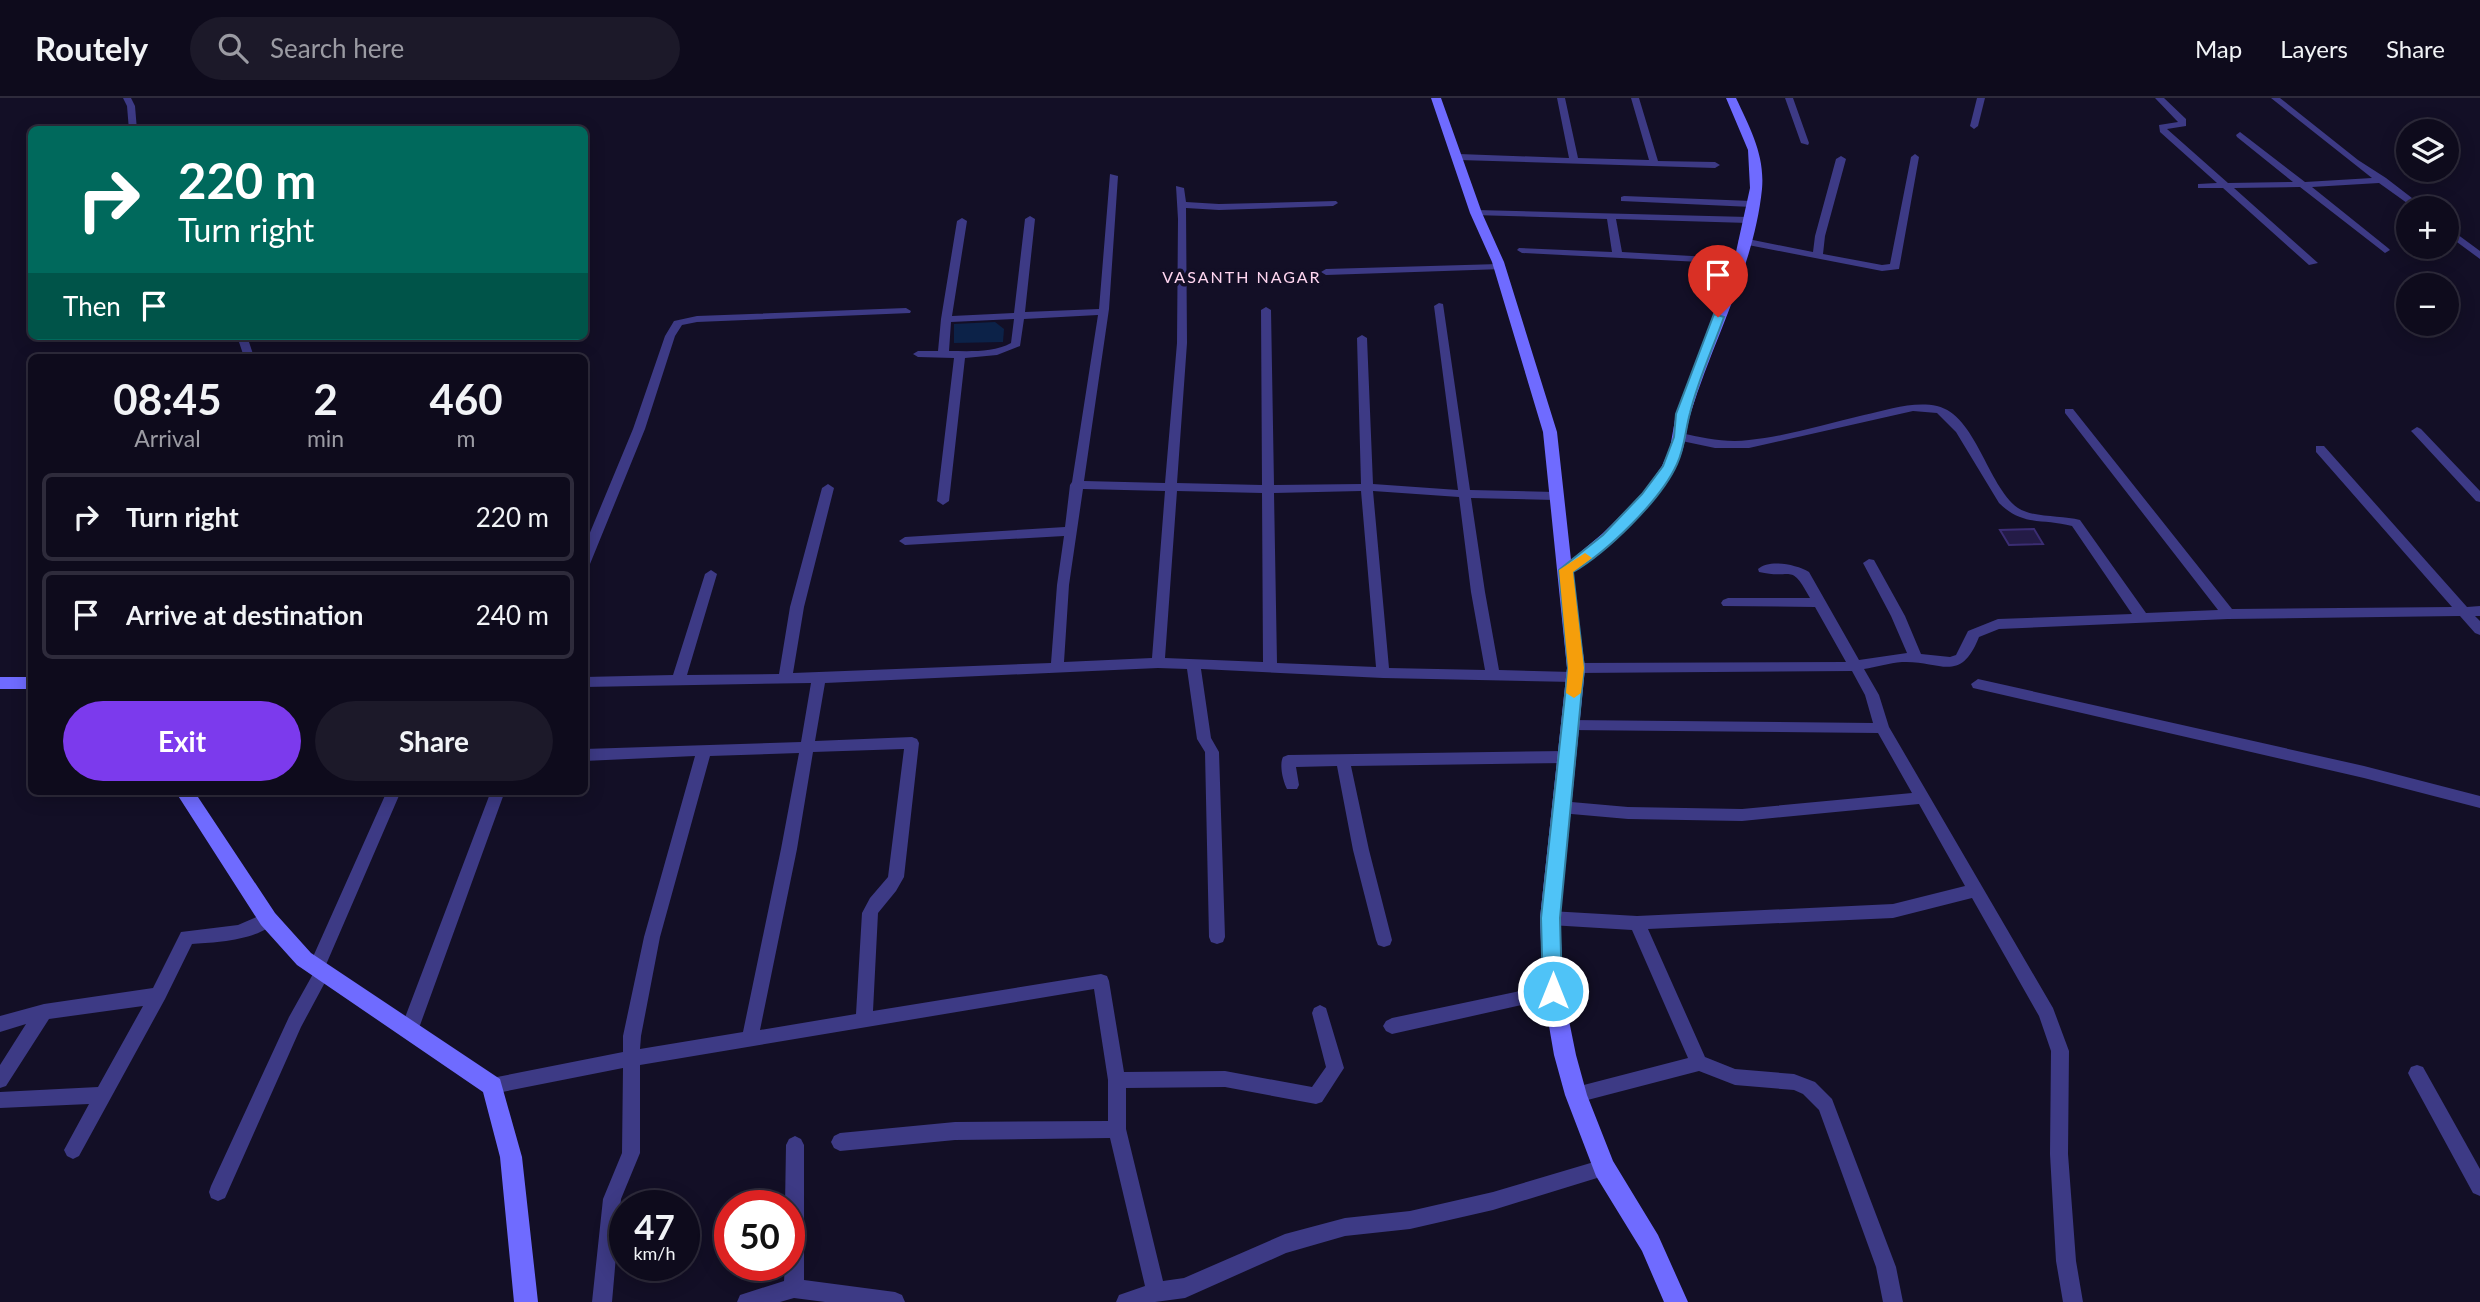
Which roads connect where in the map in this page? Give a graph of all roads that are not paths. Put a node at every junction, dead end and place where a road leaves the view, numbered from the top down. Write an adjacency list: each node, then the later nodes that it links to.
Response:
1 (127, 98): 10 (street)
2 (1436, 98): 15 (street)
3 (1560, 98): 16 (street)
4 (1635, 98): 18 (street)
5 (1731, 98): 29 (street)
6 (1789, 98): 13 (street)
7 (1981, 98): 11 (street)
8 (2159, 98): 24 (street)
9 (2275, 98): 21 (street)
10 (133, 126)
11 (1974, 126)
12 (2240, 135): 22 (street)
13 (1805, 143)
14 (1915, 157): 41 (street)
15 (1459, 158): 16 (street); 31 (street)
16 (1574, 159): 18 (street)
17 (1841, 159): 41 (street)
18 (1654, 161): 19 (street)
19 (1715, 165)
20 (1113, 176): 50 (street)
21 (2383, 180): 22 (street); 26 (street)
22 (2302, 184): 24 (street); 39 (street)
23 (2200, 186): 24 (street)
24 (2229, 186): 44 (street)
25 (1179, 188): 30 (street)
26 (2404, 196)
27 (1624, 199): 29 (street)
28 (1334, 203): 30 (street)
29 (1752, 204): 34 (street)
30 (1181, 205): 62 (street)
31 (1476, 213): 32 (street); 45 (street)
32 (1611, 216): 34 (street); 40 (street)
33 (1030, 219): 51 (street)
34 (1748, 220): 37 (street)
35 (962, 221): 52 (street)
36 (2459, 239): 42 (street)
37 (1743, 241): 41 (street); 43 (street)
38 (1522, 250): 40 (street)
39 (2385, 250)
40 (1618, 255): 43 (street)
41 (1818, 256)
42 (2480, 256)
43 (1740, 261): 59 (street)
44 (2313, 263)
45 (1499, 268): 46 (street); 67 (street)
46 (1326, 272)
47 (1439, 306): 66 (street)
48 (1266, 310): 65 (street)
49 (906, 312): 72 (street)
50 (1103, 312): 51 (street); 61 (street)
51 (1020, 316): 52 (street); 55 (street)
52 (946, 319): 54 (street)
53 (1362, 338): 64 (street)
54 (943, 353): 55 (street); 56 (street)
55 (960, 353): 69 (street)
56 (918, 354)
57 (2069, 411): 81 (street)
58 (2417, 432): 68 (street)
59 (1681, 437): 75 (street); 82 (street)
60 (2320, 449): 79 (street)
61 (1076, 485): 62 (street); 70 (street)
62 (1172, 487): 65 (street); 85 (street)
63 (828, 488): 93 (street)
64 (1367, 488): 65 (street); 66 (street); 90 (street)
65 (1267, 489): 88 (street)
66 (1467, 494): 67 (street); 92 (street)
67 (1555, 496): 75 (street)
68 (2480, 498)
69 (943, 501)
70 (1071, 531): 71 (street); 89 (street)
71 (905, 541)
72 (588, 554)
73 (1869, 563): 84 (street)
74 (1764, 569): 77 (street)
75 (1566, 570): 91 (street)
76 (711, 574): 95 (street)
77 (1820, 602): 78 (street); 87 (street)
78 (1728, 603)
79 (2463, 610): 80 (street); 81 (street); 83 (street)
80 (2480, 611)
81 (2228, 614): 82 (street)
82 (2143, 619): 84 (street)
83 (2480, 630)
84 (1916, 658): 87 (street)
85 (1158, 663): 86 (street); 89 (street)
86 (1193, 664): 88 (street); 118 (street)
87 (1853, 664): 91 (street); 101 (street)
88 (1270, 667): 90 (street)
89 (1057, 669): 94 (street)
90 (1383, 673): 92 (street)
91 (1575, 673): 92 (street); 100 (street)
92 (1493, 675)
93 (785, 678): 94 (street); 95 (street)
94 (819, 678): 102 (street)
95 (679, 679): 96 (street)
96 (588, 682)
97 (0, 683): 98 (street)
98 (28, 683)
99 (1978, 684): 112 (street)
100 (1569, 725): 101 (street); 105 (street)
101 (1882, 728): 111 (street)
102 (808, 747): 103 (street); 125 (street); 129 (street)
103 (704, 751): 104 (street); 130 (street)
104 (588, 755)
105 (1566, 757): 106 (street); 113 (street)
106 (1343, 760): 107 (street); 119 (street)
107 (1292, 785)
108 (187, 795): 116 (street)
109 (392, 795): 120 (street)
110 (497, 795): 128 (street)
111 (1924, 798): 113 (street); 114 (street)
112 (2480, 802)
113 (1560, 807): 115 (street)
114 (1977, 890): 117 (street); 156 (street)
115 (1550, 918): 117 (street); 121 (street)
116 (268, 919): 120 (street); 122 (street)
117 (1637, 923): 131 (street)
118 (1217, 937)
119 (1384, 940)
120 (319, 971): 128 (street); 145 (street)
121 (1553, 991): 127 (street); 137 (street)
122 (159, 994): 123 (street); 136 (street)
123 (44, 1012): 126 (street); 133 (street)
124 (1320, 1013): 134 (street)
125 (864, 1020): 129 (street); 134 (street)
126 (0, 1024)
127 (1392, 1026)
128 (410, 1028): 135 (street)
129 (750, 1039): 130 (street)
130 (631, 1059): 135 (street); 150 (street)
131 (1699, 1063): 137 (street); 155 (street)
132 (2417, 1073): 144 (street)
133 (0, 1080)
134 (1117, 1080): 139 (street)
135 (492, 1086): 149 (street)
136 (100, 1095): 138 (street); 142 (street)
137 (1576, 1095): 143 (street)
138 (0, 1100)
139 (1117, 1129): 140 (street); 147 (street)
140 (840, 1142)
141 (795, 1145): 146 (street)
142 (72, 1150)
143 (1604, 1168): 148 (street); 154 (street)
144 (2480, 1187)
145 (218, 1192)
146 (794, 1288): 151 (street); 152 (street)
147 (1156, 1292): 148 (street); 153 (street)
148 (1187, 1295)
149 (526, 1302)
150 (602, 1302)
151 (747, 1302)
152 (895, 1302)
153 (1126, 1302)
154 (1676, 1302)
155 (1894, 1302)
156 (2073, 1302)

